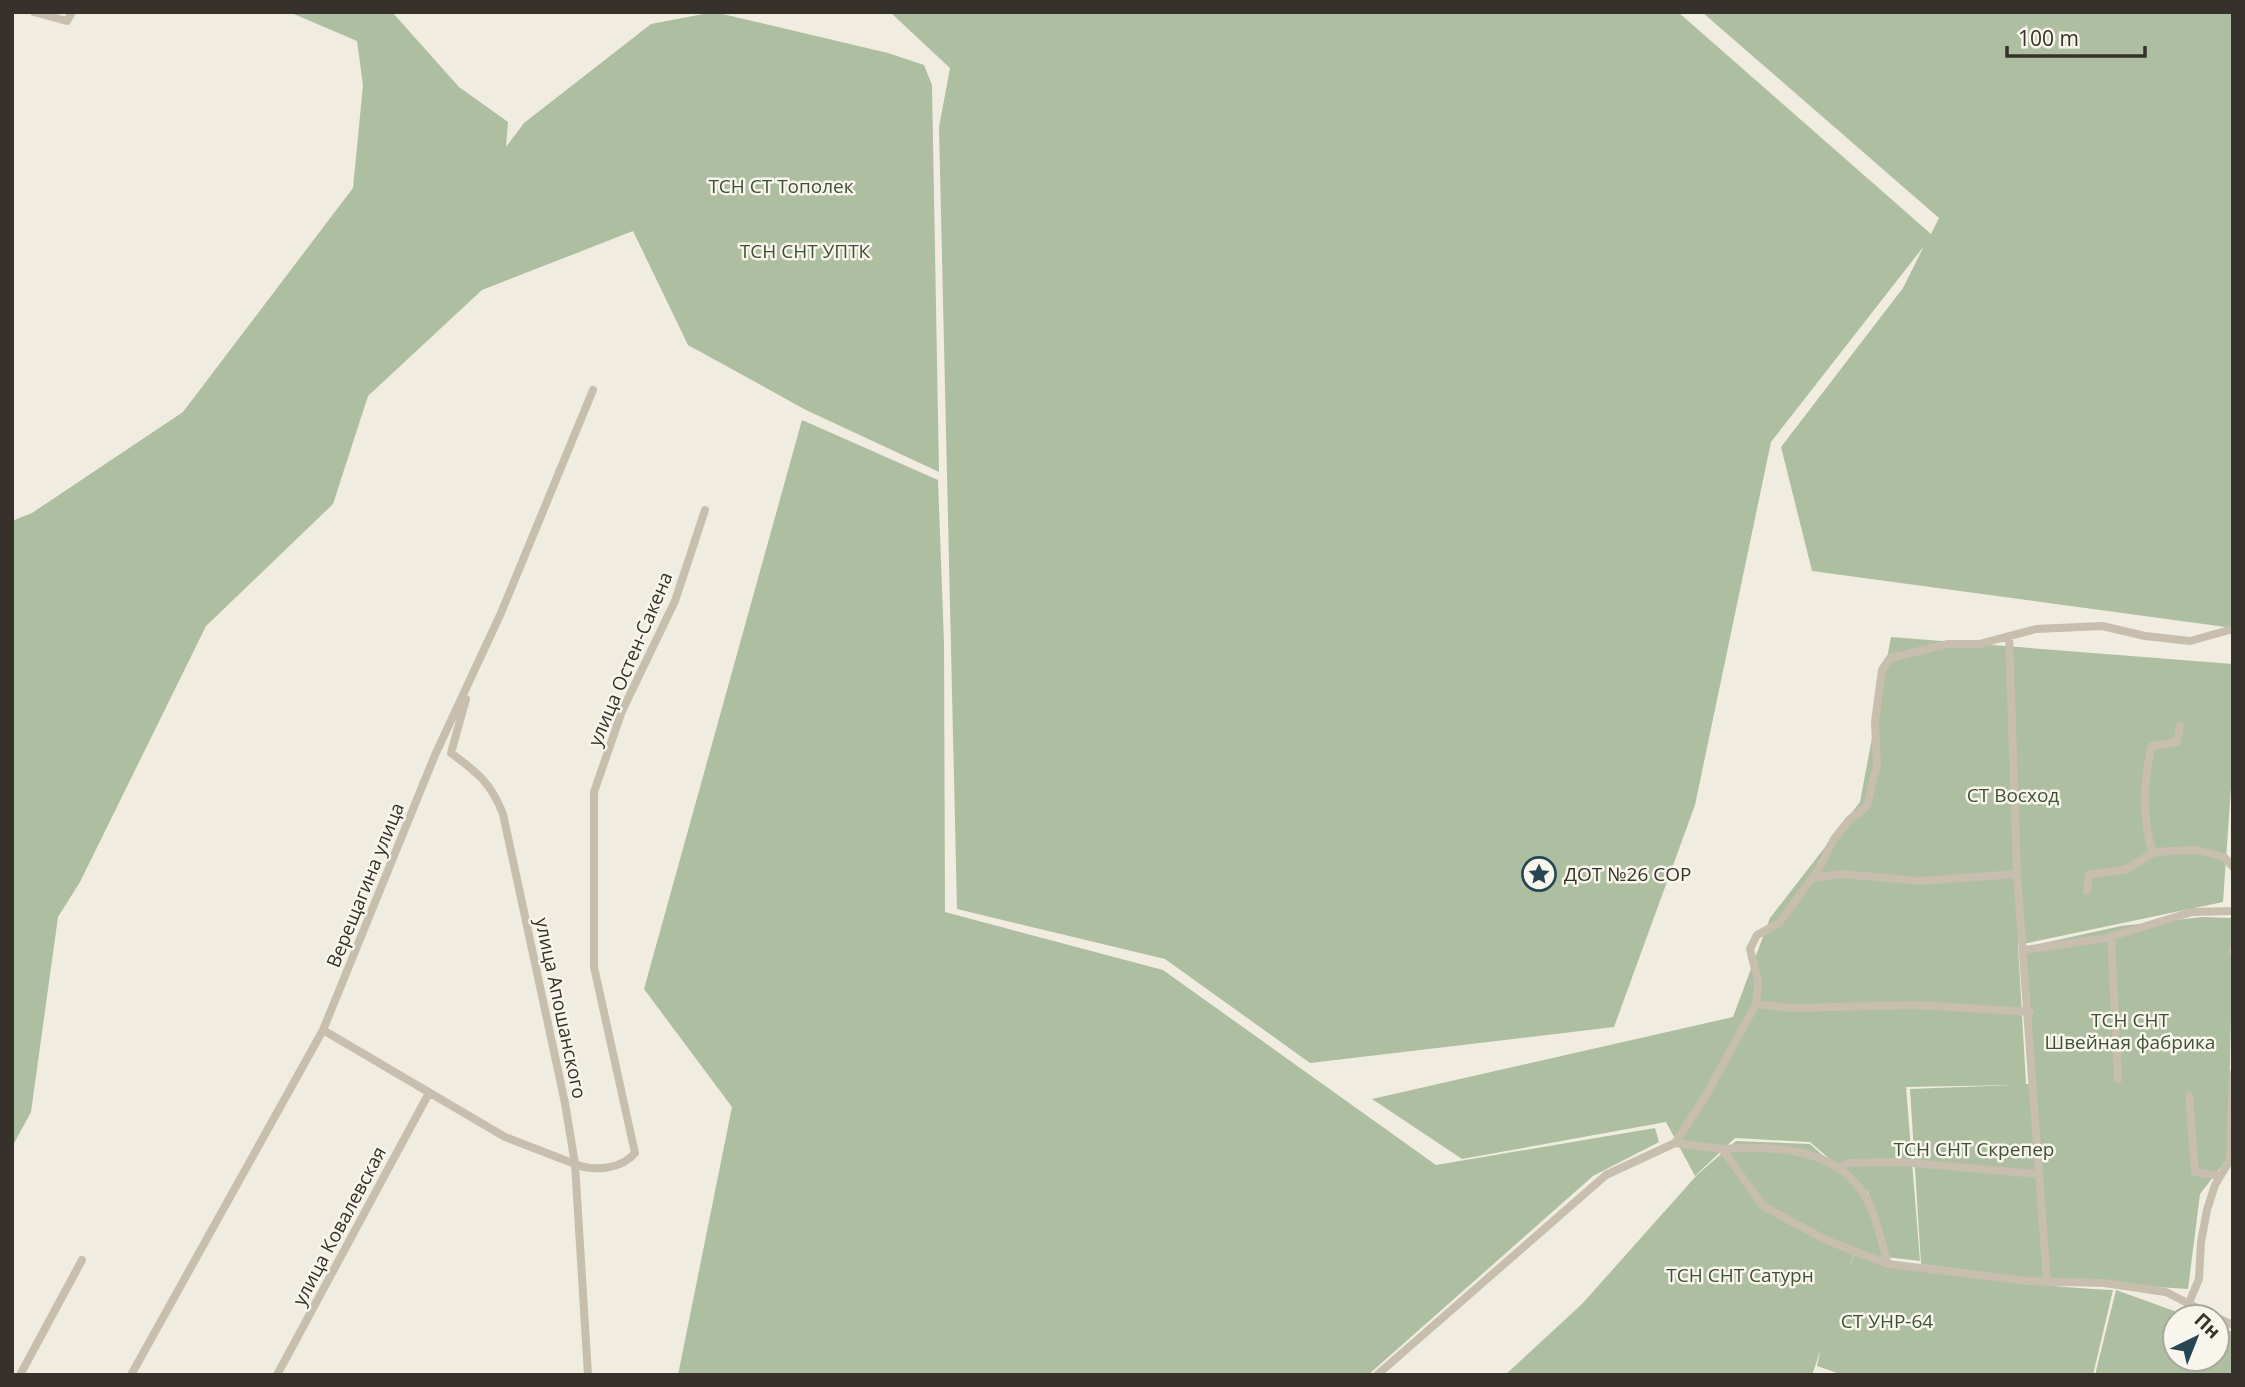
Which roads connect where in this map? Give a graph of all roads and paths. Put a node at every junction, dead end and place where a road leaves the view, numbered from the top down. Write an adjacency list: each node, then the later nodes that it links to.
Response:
1 (34, 12): 2 (street)
2 (72, 12)
3 (593, 390): 7 (street, Верещагина улица)
4 (705, 510): 26 (street, улица Остен-Сакена)
5 (2233, 629): 6 (street)
6 (2009, 636): 11 (street); 12 (street)
7 (473, 674): 19 (street, Верещагина улица); 26 (street, улица Апошанского)
8 (2180, 726): 9 (street)
9 (2153, 853): 10 (street); 13 (street)
10 (2233, 867)
11 (2017, 874): 12 (street); 16 (street)
12 (1812, 878): 17 (street)
13 (2087, 891)
14 (2233, 911): 15 (street)
15 (2110, 936): 16 (street); 21 (street)
16 (2025, 950): 18 (street)
17 (1756, 1004): 18 (street); 24 (street)
18 (2030, 1012): 28 (street)
19 (323, 1030): 22 (street); 36 (street, Верещагина улица)
20 (2233, 1074): 29 (street)
21 (2118, 1079)
22 (429, 1093): 26 (street); 37 (street, улица Ковалевская)
23 (2189, 1095): 29 (street)
24 (1675, 1143): 25 (street); 39 (street)
25 (1722, 1149): 27 (street); 31 (street)
26 (575, 1164): 38 (street, улица Апошанского)
27 (1840, 1167): 28 (street); 31 (street)
28 (2038, 1174): 32 (street)
29 (2220, 1176): 34 (street)
30 (82, 1260): 35 (street)
31 (1888, 1264): 32 (street)
32 (2047, 1282): 33 (street)
33 (2185, 1303)
34 (2189, 1303)
35 (20, 1375)
36 (131, 1375)
37 (277, 1375)
38 (588, 1375)
39 (1377, 1375)

